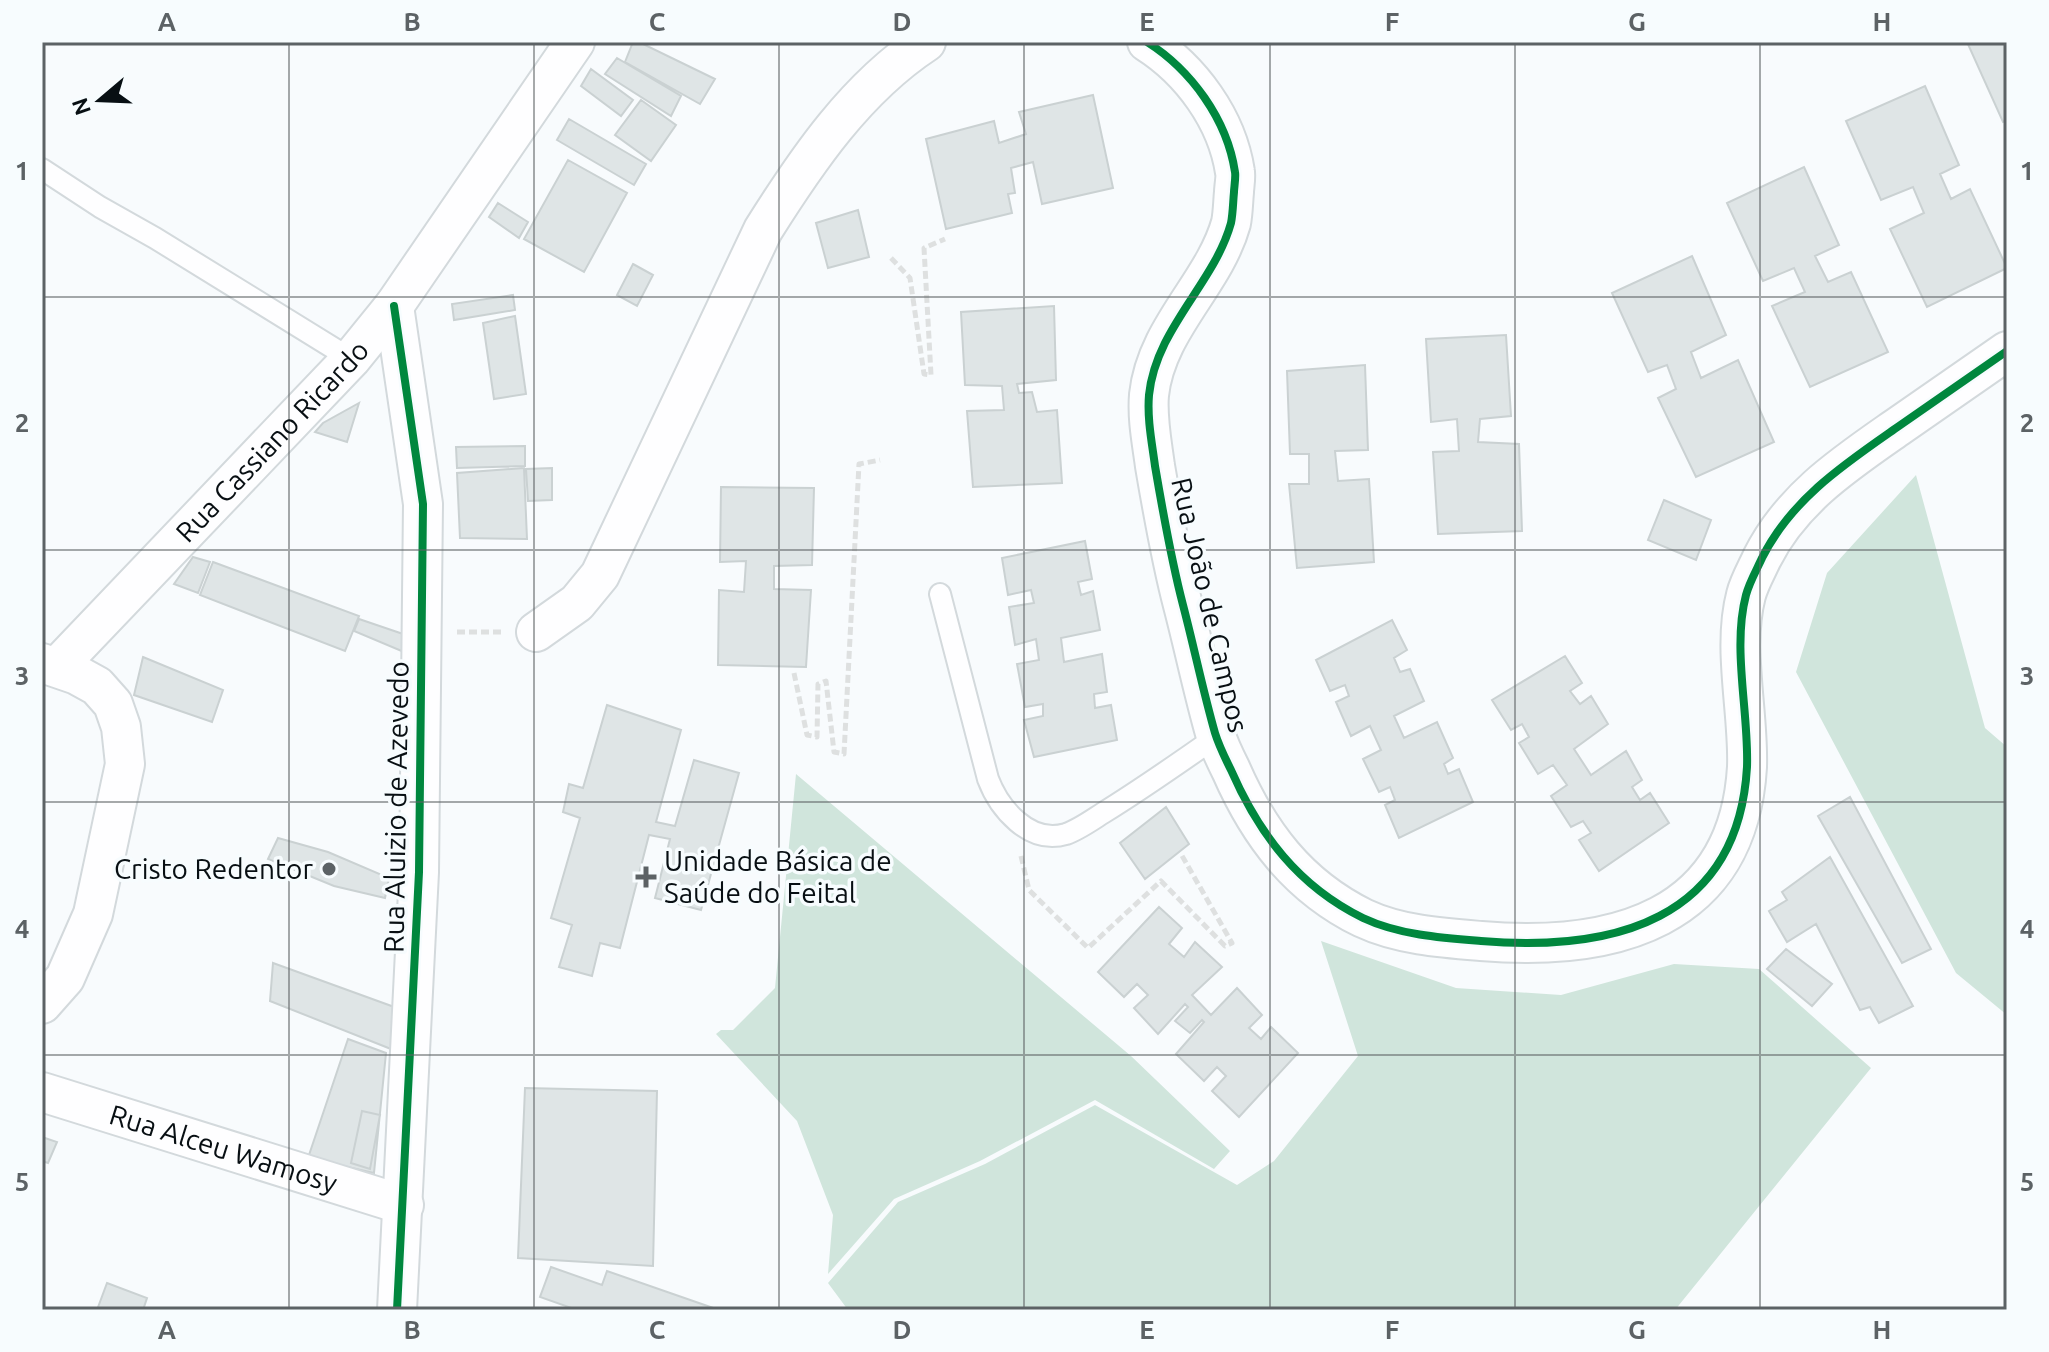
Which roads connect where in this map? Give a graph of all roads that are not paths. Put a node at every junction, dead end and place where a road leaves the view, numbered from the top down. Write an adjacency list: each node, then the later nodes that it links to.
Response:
1 (575, 42): 5 (street, Rua Cassiano Ricardo)
2 (926, 42): 9 (street)
3 (1147, 42): 11 (street, Rua João de Campos)
4 (42, 169): 7 (lane)
5 (394, 306): 7 (street, Rua Cassiano Ricardo); 14 (street, Rua Aluizio de Azevedo)
6 (2007, 351): 11 (street, Rua João de Campos)
7 (351, 359): 10 (street, Rua Cassiano Ricardo)
8 (940, 594): 11 (lane, Rua João de Campos)
9 (536, 632)
10 (50, 665): 12 (street)
11 (1216, 737)
12 (42, 1004)
13 (42, 1092): 14 (street, Rua Alceu Wamosy)
14 (404, 1205): 15 (street, Rua Aluizio de Azevedo)
15 (397, 1310)

